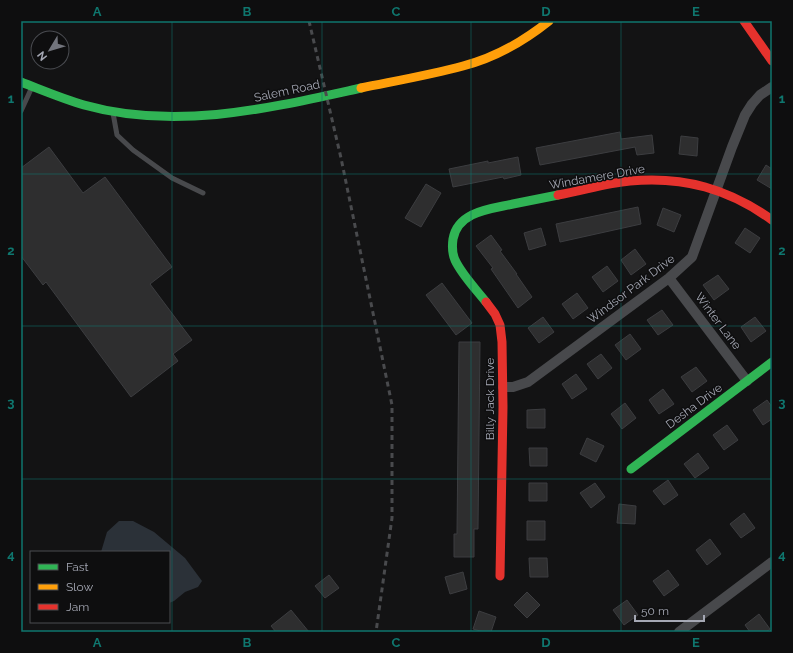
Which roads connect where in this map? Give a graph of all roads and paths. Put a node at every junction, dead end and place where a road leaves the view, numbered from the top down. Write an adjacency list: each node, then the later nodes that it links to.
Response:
1 (549, 21): 8 (street, Salem Road)
2 (744, 21): 3 (street)
3 (772, 61)
4 (21, 82): 5 (street, Salem Road)
5 (33, 86): 7 (lane); 8 (street, Salem Road)
6 (772, 87): 9 (street, Windsor Park Drive)
7 (21, 111)
8 (113, 111): 10 (lane)
9 (717, 190): 11 (street, Windamere Drive); 12 (street, Windamere Drive); 13 (street, Windsor Park Drive)
10 (203, 193)
11 (772, 220)
12 (453, 237): 16 (street, Billy Jack Drive)
13 (669, 278): 15 (street, Winter Lane); 16 (street, Windsor Park Drive)
14 (772, 362): 15 (street, Desha Drive)
15 (747, 381): 17 (street, Desha Drive)
16 (503, 387): 19 (street, Billy Jack Drive)
17 (631, 470)
18 (772, 562): 20 (street)
19 (500, 576)
20 (679, 632)

